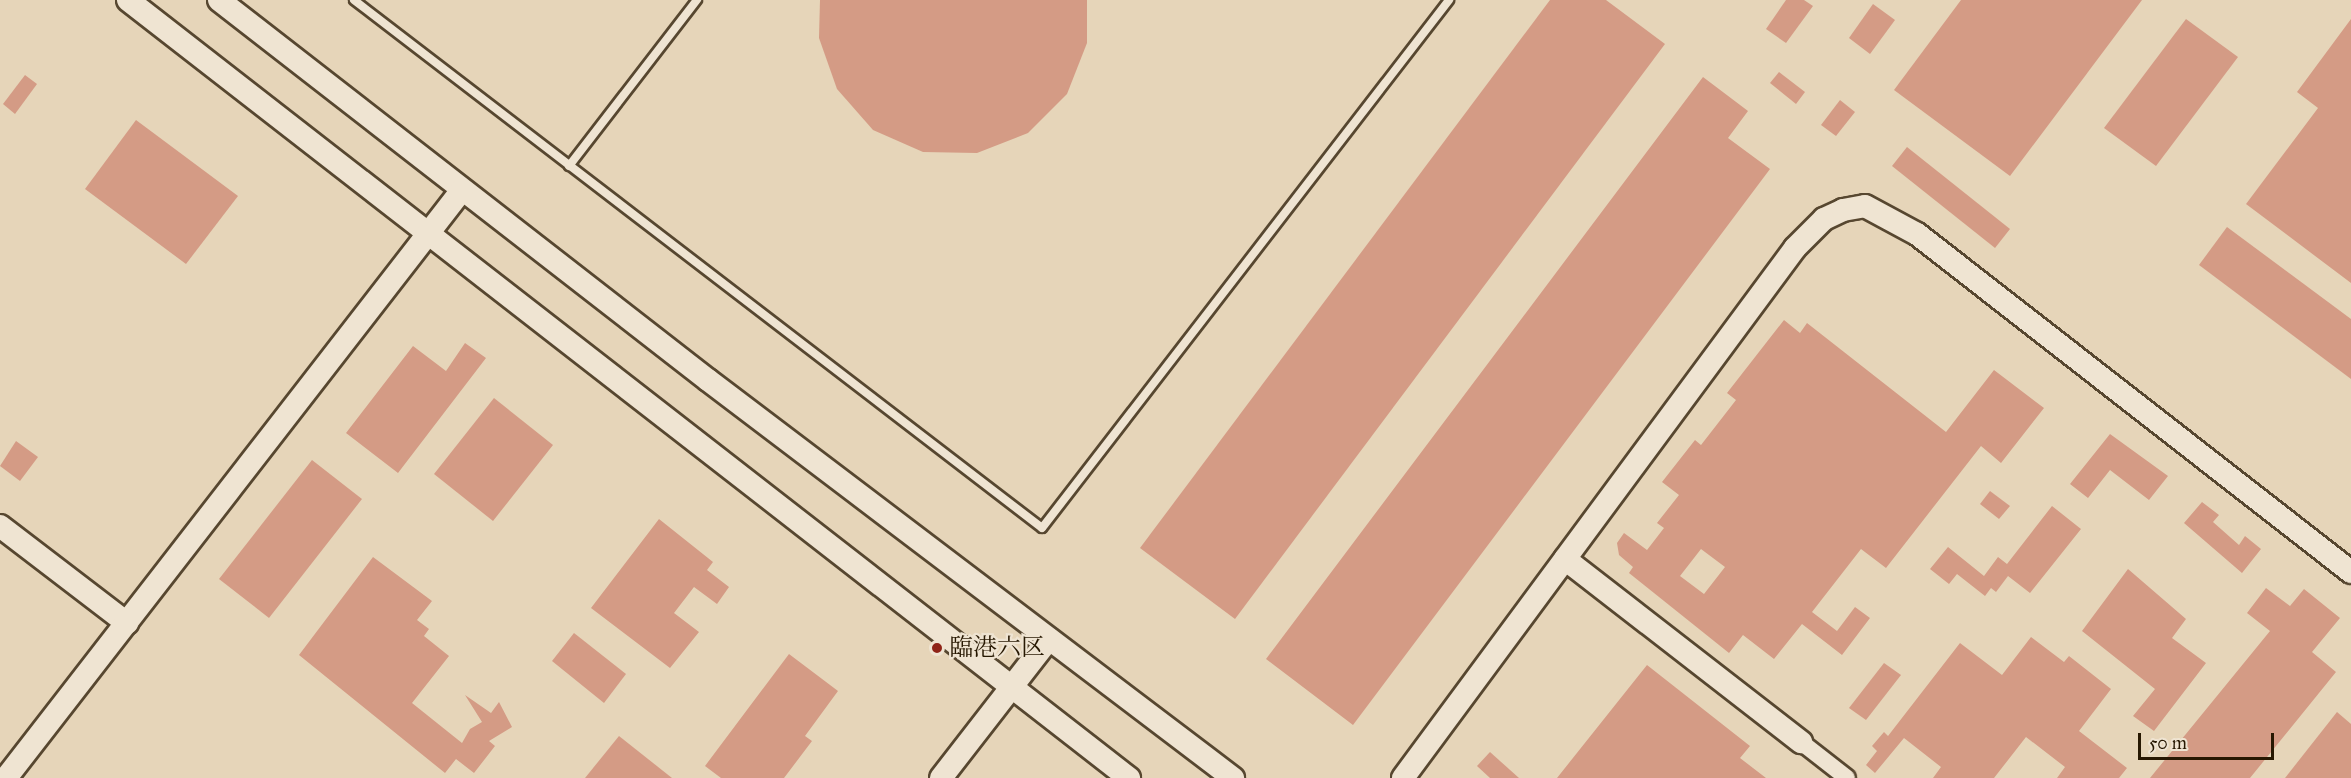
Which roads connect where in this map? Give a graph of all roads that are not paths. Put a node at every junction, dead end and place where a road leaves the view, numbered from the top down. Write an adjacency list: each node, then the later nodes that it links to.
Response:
1 (128, 0): 8 (street)
2 (219, 0): 7 (street)
3 (354, 0): 6 (lane)
4 (698, 0): 6 (lane)
5 (1449, 0): 6 (lane)
6 (569, 166)
7 (462, 190): 8 (street); 13 (street)
8 (428, 233): 12 (street); 14 (street)
9 (0, 526): 12 (street)
10 (1565, 559): 11 (street); 15 (street); 20 (street)
11 (2351, 572)
12 (127, 623): 16 (street)
13 (1049, 639): 14 (street); 19 (street)
14 (1011, 687): 17 (street); 18 (street)
15 (1801, 742): 21 (street)
16 (6, 778)
17 (941, 778)
18 (1129, 778)
19 (1233, 778)
20 (1403, 778)
21 (1847, 778)

